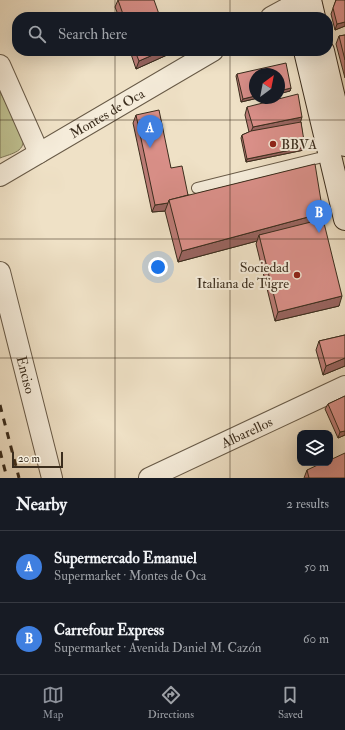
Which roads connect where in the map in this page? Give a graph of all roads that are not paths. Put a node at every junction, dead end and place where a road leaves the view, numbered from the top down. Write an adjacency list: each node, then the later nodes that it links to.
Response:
1 (299, 4): 2 (street); 3 (main road)
2 (282, 12)
3 (308, 12)
4 (204, 56): 9 (street, Montes de Oca)
5 (306, 56): 8 (main road)
6 (323, 56): 8 (main road)
7 (0, 65): 9 (street)
8 (338, 150): 11 (lane); 12 (main road)
9 (39, 153): 10 (street, Montes de Oca)
10 (0, 176)
11 (197, 188)
12 (345, 219)
13 (0, 272): 15 (street, Enciso)
14 (345, 386): 16 (street, Albarellos)
15 (52, 478)
16 (149, 478)

